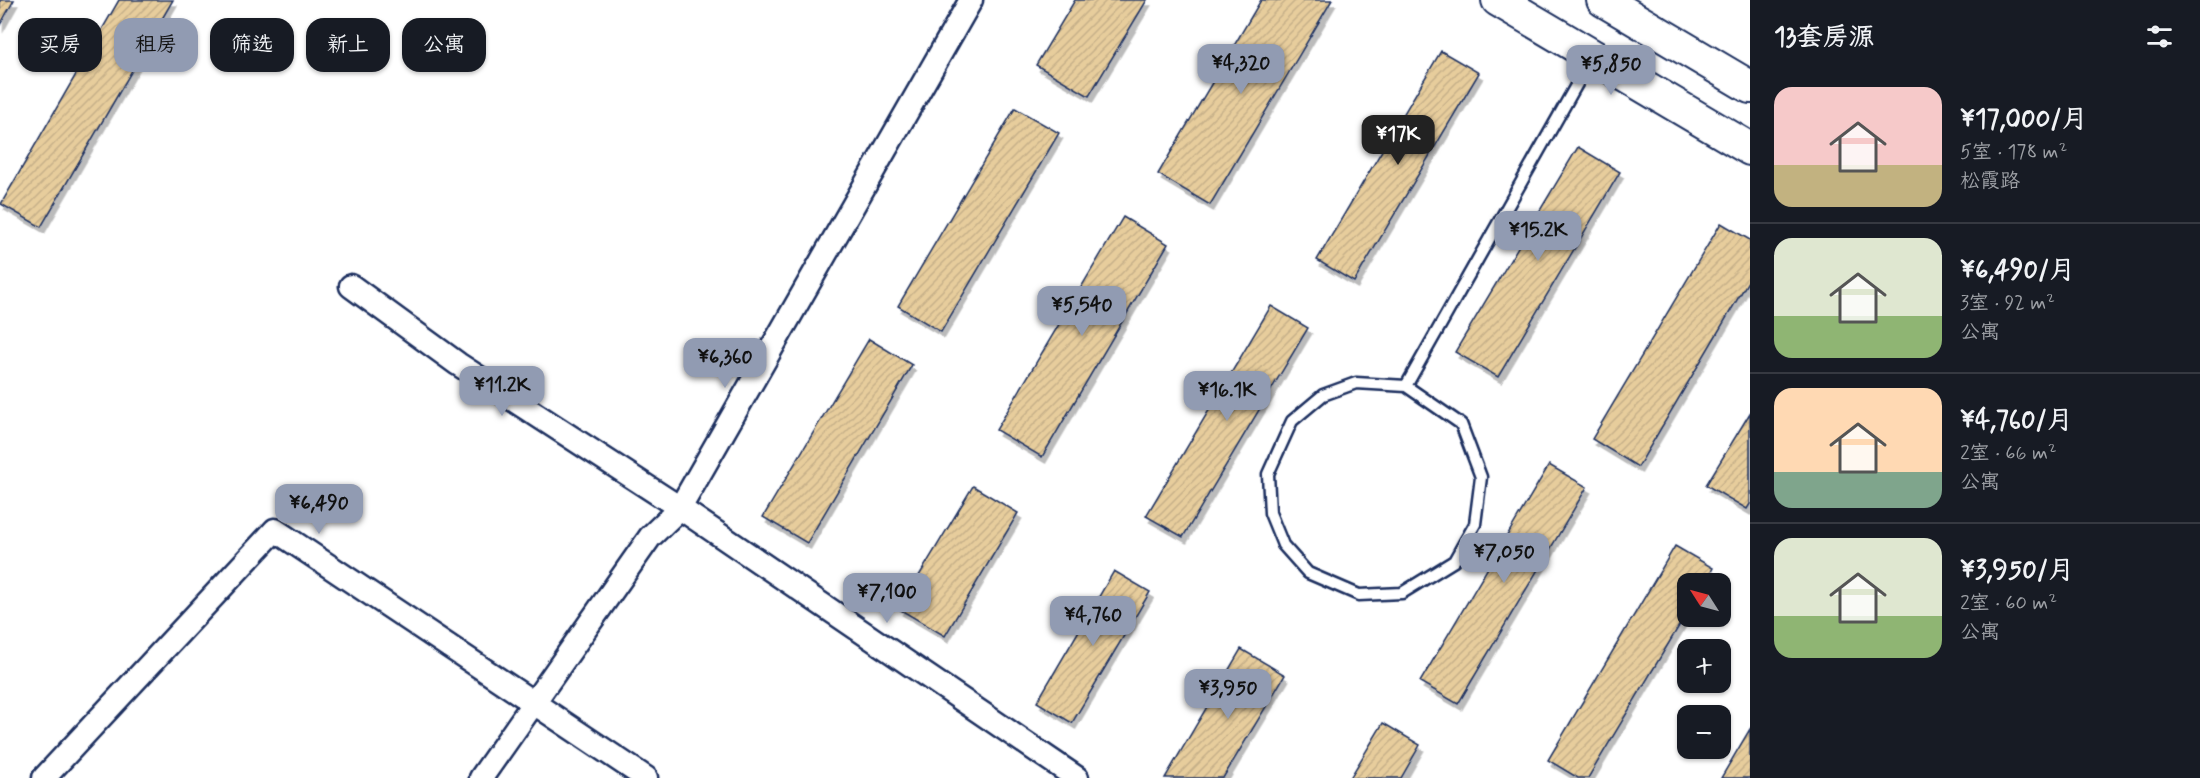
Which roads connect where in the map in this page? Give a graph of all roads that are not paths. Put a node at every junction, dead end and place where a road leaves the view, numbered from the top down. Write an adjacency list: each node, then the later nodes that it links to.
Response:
1 (971, 0): 9 (street)
2 (1498, 0): 4 (main road)
3 (1603, 0): 5 (main road)
4 (1593, 56): 6 (main road); 8 (lane)
5 (1750, 87)
6 (1750, 149)
7 (351, 286): 9 (street)
8 (1406, 386): 8 (lane)
9 (680, 508): 10 (street); 11 (street)
10 (534, 701): 12 (street); 13 (street); 14 (street)
11 (1072, 777)
12 (44, 778)
13 (481, 778)
14 (646, 778)

